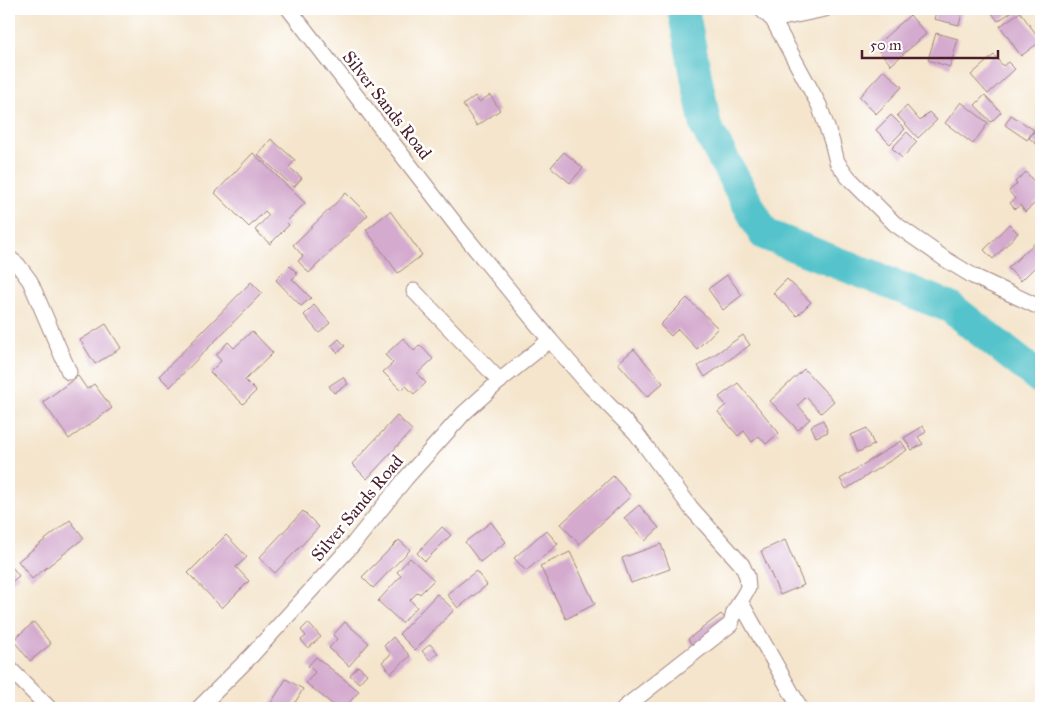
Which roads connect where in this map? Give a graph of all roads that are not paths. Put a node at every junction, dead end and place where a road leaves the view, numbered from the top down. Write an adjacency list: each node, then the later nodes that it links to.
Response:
1 (289, 9): 8 (street, Silver Sands Road)
2 (760, 9): 4 (street)
3 (826, 9): 4 (street)
4 (773, 20): 7 (street)
5 (9, 258): 9 (street)
6 (414, 291): 10 (street)
7 (1041, 308)
8 (550, 340): 10 (street, Silver Sands Road); 11 (street, Silver Sands Road)
9 (69, 372)
10 (500, 381): 14 (street, Silver Sands Road)
11 (744, 594): 15 (street); 16 (street, Silver Sands Road)
12 (9, 668): 13 (street)
13 (49, 708)
14 (199, 708)
15 (624, 708)
16 (800, 708)

